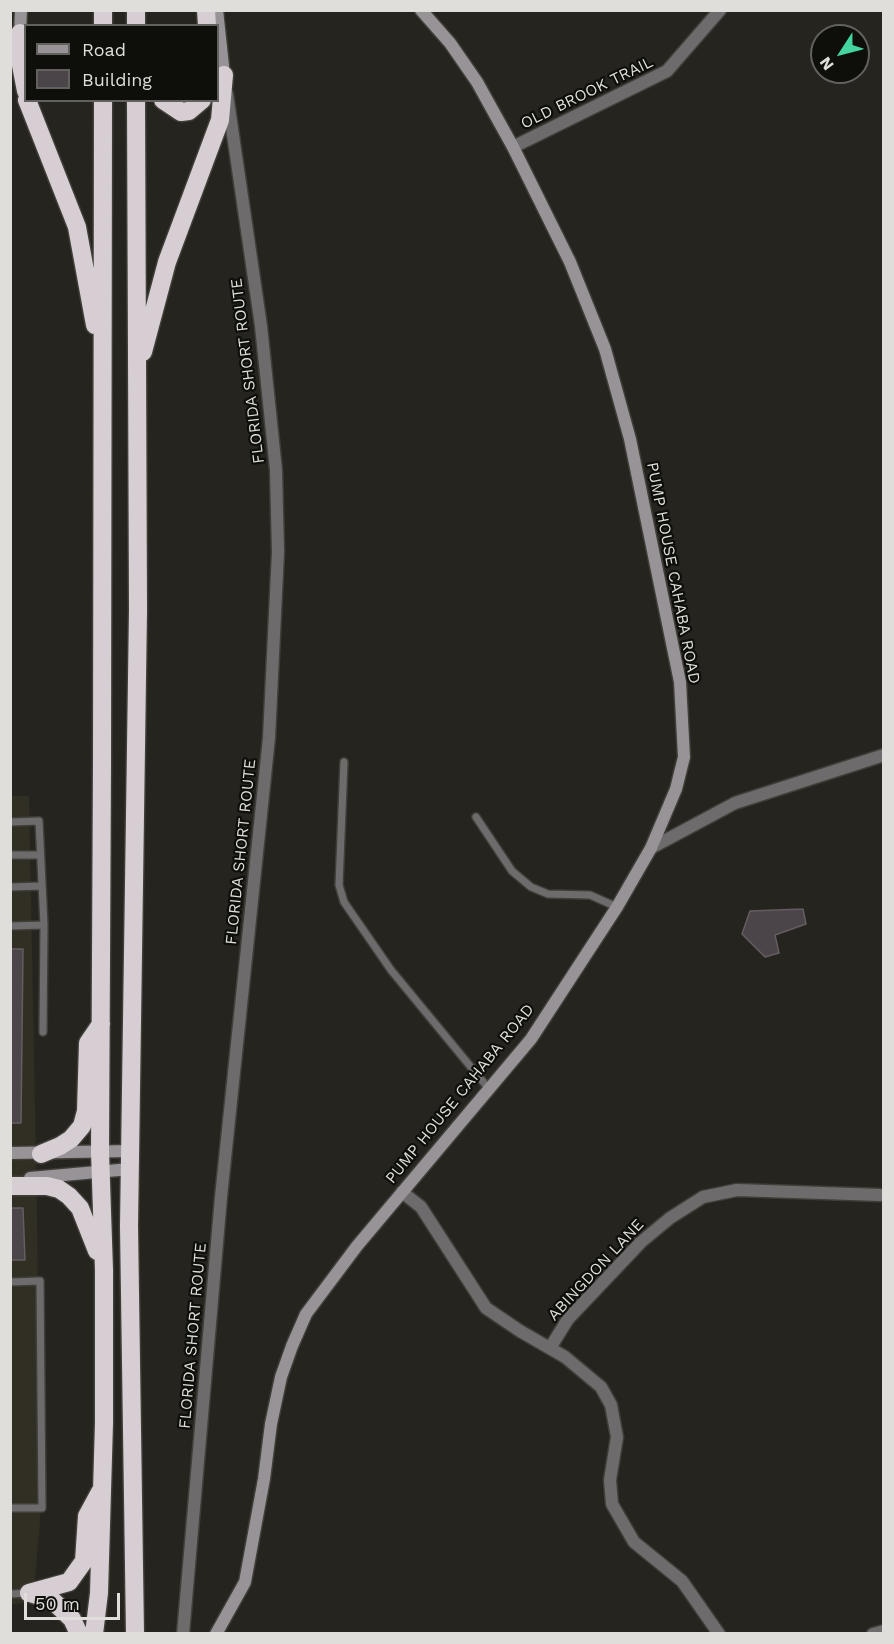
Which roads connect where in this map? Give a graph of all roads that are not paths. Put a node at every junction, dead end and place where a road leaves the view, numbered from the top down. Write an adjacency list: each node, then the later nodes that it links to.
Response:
1 (21, 10): 5 (street)
2 (421, 10): 13 (street, PUMP HOUSE CAHABA ROAD)
3 (720, 10): 13 (street, OLD BROOK TRAIL)
4 (219, 29): 6 (street)
5 (23, 37): 7 (highway)
6 (224, 75): 15 (highway); 50 (street, FLORIDA SHORT ROUTE)
7 (24, 81)
8 (28, 102): 14 (highway)
9 (103, 102): 14 (highway)
10 (136, 102): 15 (highway)
11 (166, 102): 12 (highway)
12 (200, 102)
13 (513, 147): 20 (street, PUMP HOUSE CAHABA ROAD)
14 (103, 371): 28 (highway)
15 (137, 376): 34 (highway)
16 (884, 755): 20 (street)
17 (344, 762): 30 (lane)
18 (476, 816): 25 (lane)
19 (10, 822): 22 (lane)
20 (651, 848): 25 (street, PUMP HOUSE CAHABA ROAD)
21 (10, 855): 22 (lane)
22 (40, 855): 23 (lane)
23 (42, 886): 24 (lane); 26 (lane)
24 (10, 887)
25 (617, 907): 30 (street, PUMP HOUSE CAHABA ROAD)
26 (44, 925): 27 (lane); 29 (lane)
27 (10, 926)
28 (101, 1024): 31 (highway); 33 (highway)
29 (44, 1032)
30 (489, 1089): 38 (street, PUMP HOUSE CAHABA ROAD)
31 (100, 1152): 33 (street); 34 (street); 35 (highway)
32 (10, 1153): 33 (street)
33 (40, 1154)
34 (130, 1160): 35 (street); 49 (highway)
35 (100, 1171): 36 (street); 40 (highway)
36 (10, 1178)
37 (10, 1186): 40 (highway)
38 (402, 1192): 42 (street); 51 (street, PUMP HOUSE CAHABA ROAD)
39 (880, 1195): 42 (street, ABINGDON LANE)
40 (104, 1270): 43 (highway)
41 (10, 1282): 44 (lane)
42 (550, 1348): 52 (street)
43 (102, 1488): 45 (highway); 48 (highway)
44 (10, 1508)
45 (20, 1593): 47 (highway)
46 (884, 1631): 53 (street)
47 (79, 1634)
48 (94, 1634)
49 (135, 1634)
50 (183, 1634)
51 (216, 1634)
52 (719, 1634)
53 (873, 1634)

